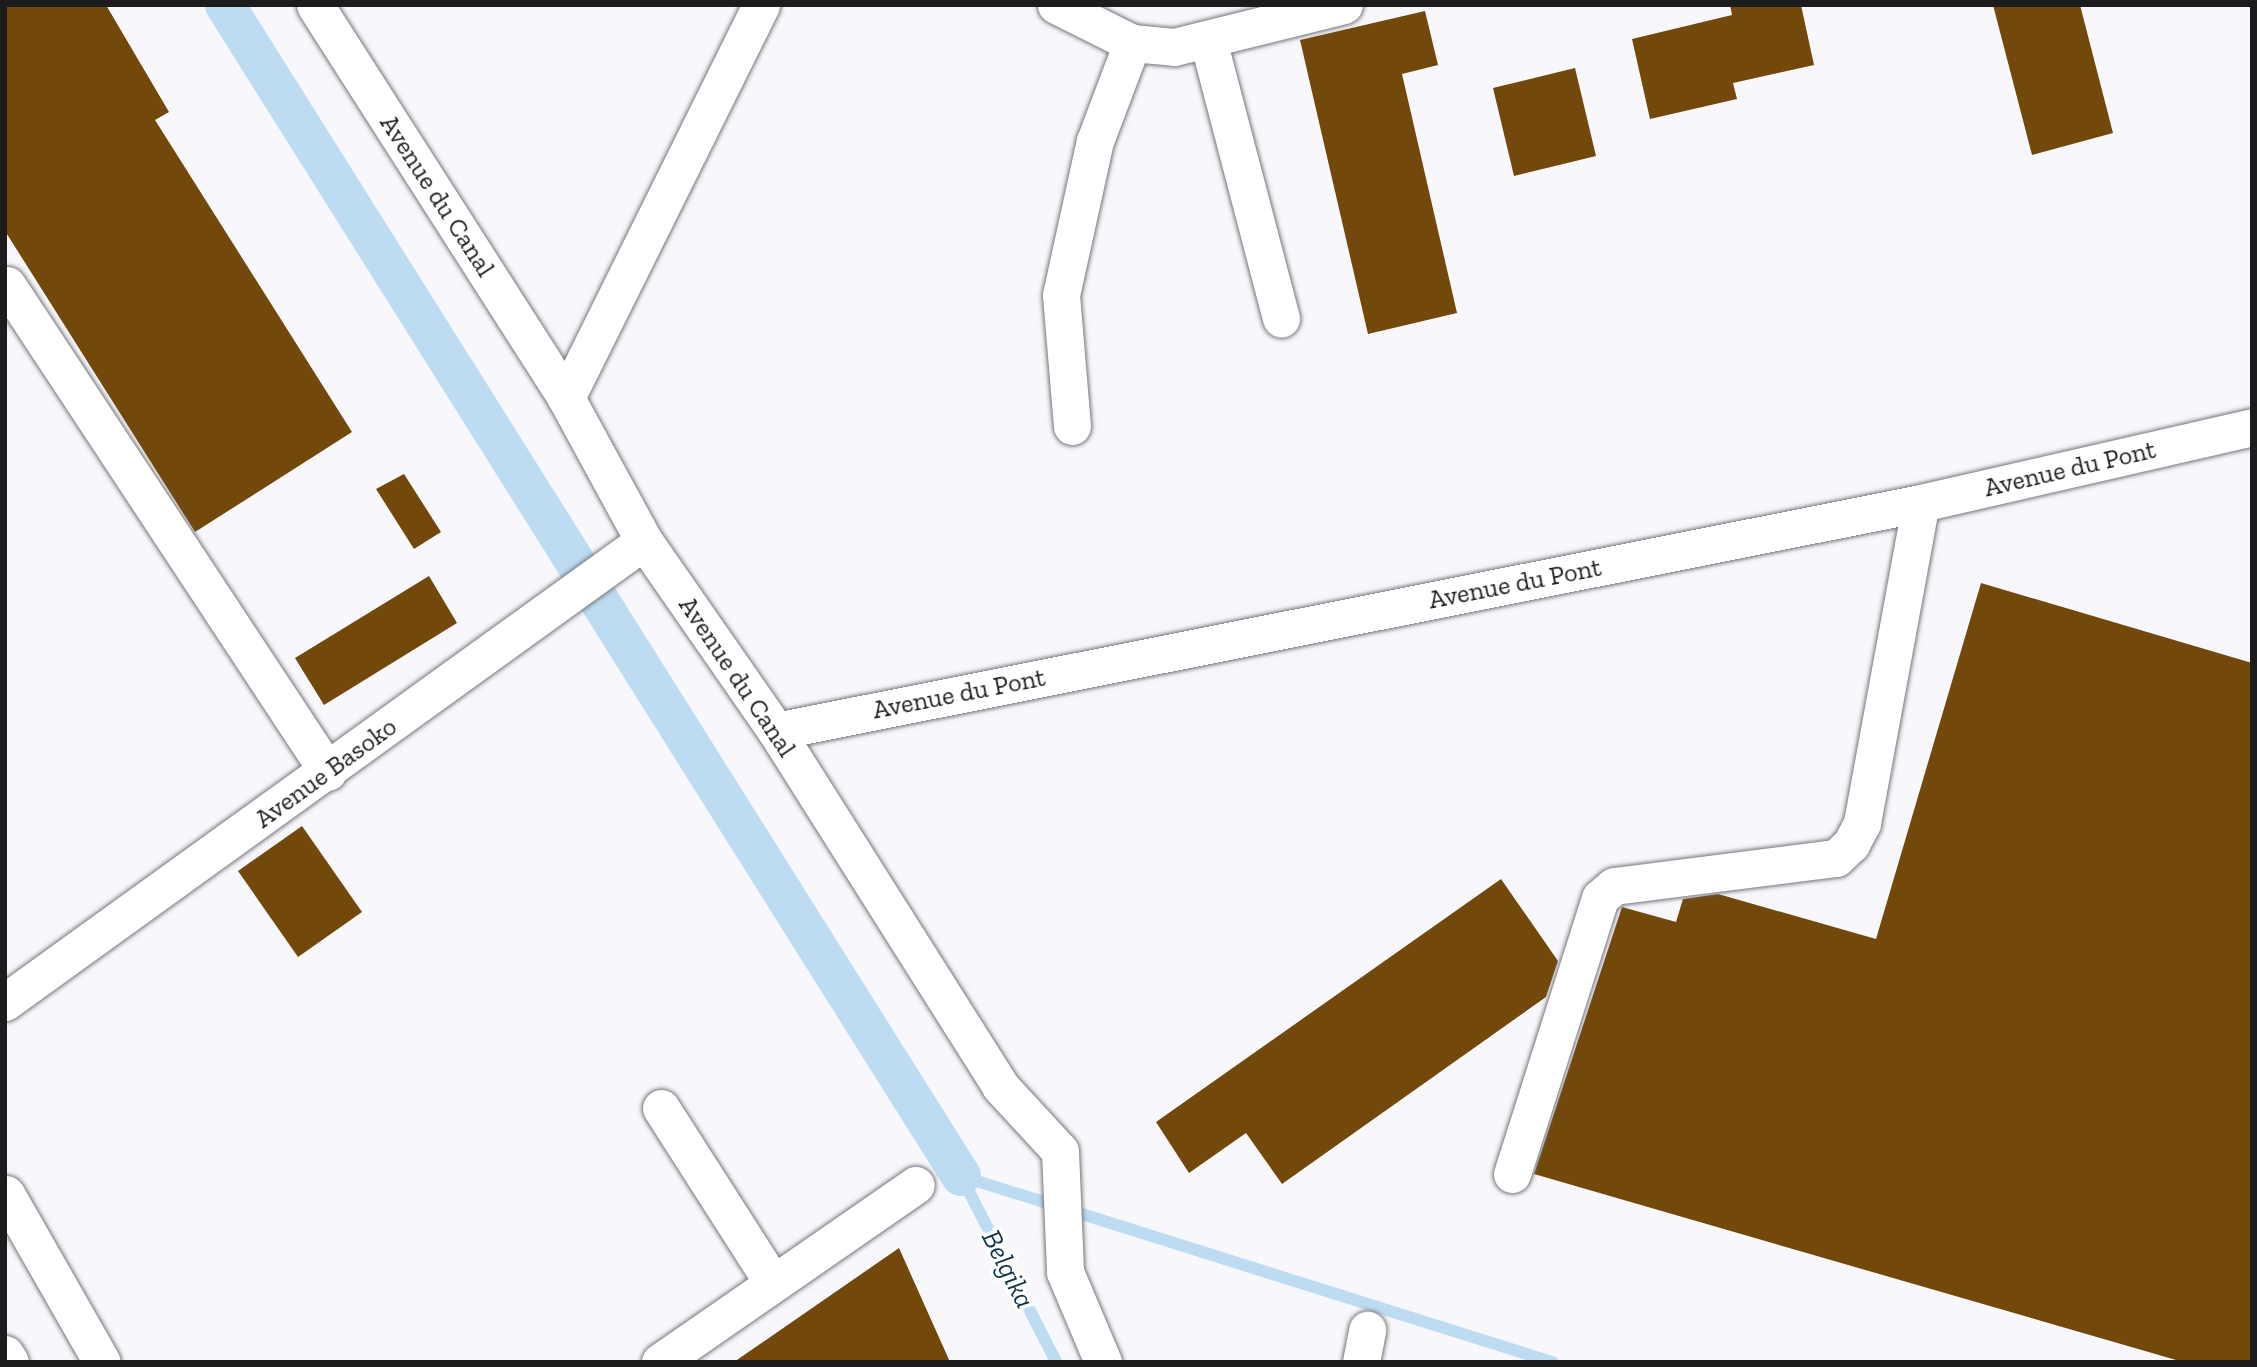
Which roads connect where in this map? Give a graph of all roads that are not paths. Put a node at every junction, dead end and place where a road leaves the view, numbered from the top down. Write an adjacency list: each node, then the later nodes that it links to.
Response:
1 (315, 5): 9 (street, Avenue du Canal)
2 (761, 5): 9 (street)
3 (1056, 5): 6 (street)
4 (1344, 5): 5 (street)
5 (1208, 40): 6 (street); 8 (street)
6 (1132, 43): 10 (street)
7 (6, 285): 15 (street)
8 (1280, 319)
9 (566, 398): 13 (street, Avenue du Canal)
10 (1072, 426)
11 (2252, 427): 12 (street, Avenue du Pont)
12 (1921, 503): 14 (street, Avenue du Pont); 18 (street)
13 (633, 550): 14 (street, Avenue du Canal); 15 (street, Avenue Basoko)
14 (776, 731): 26 (street, Avenue du Canal)
15 (328, 772): 16 (street, Avenue Basoko)
16 (5, 1002)
17 (661, 1108): 21 (street)
18 (1512, 1174)
19 (916, 1185): 21 (street)
20 (6, 1194): 24 (street)
21 (773, 1283): 25 (street)
22 (5, 1354): 23 (street)
23 (10, 1362)
24 (102, 1362)
25 (660, 1362)
26 (1103, 1362)

